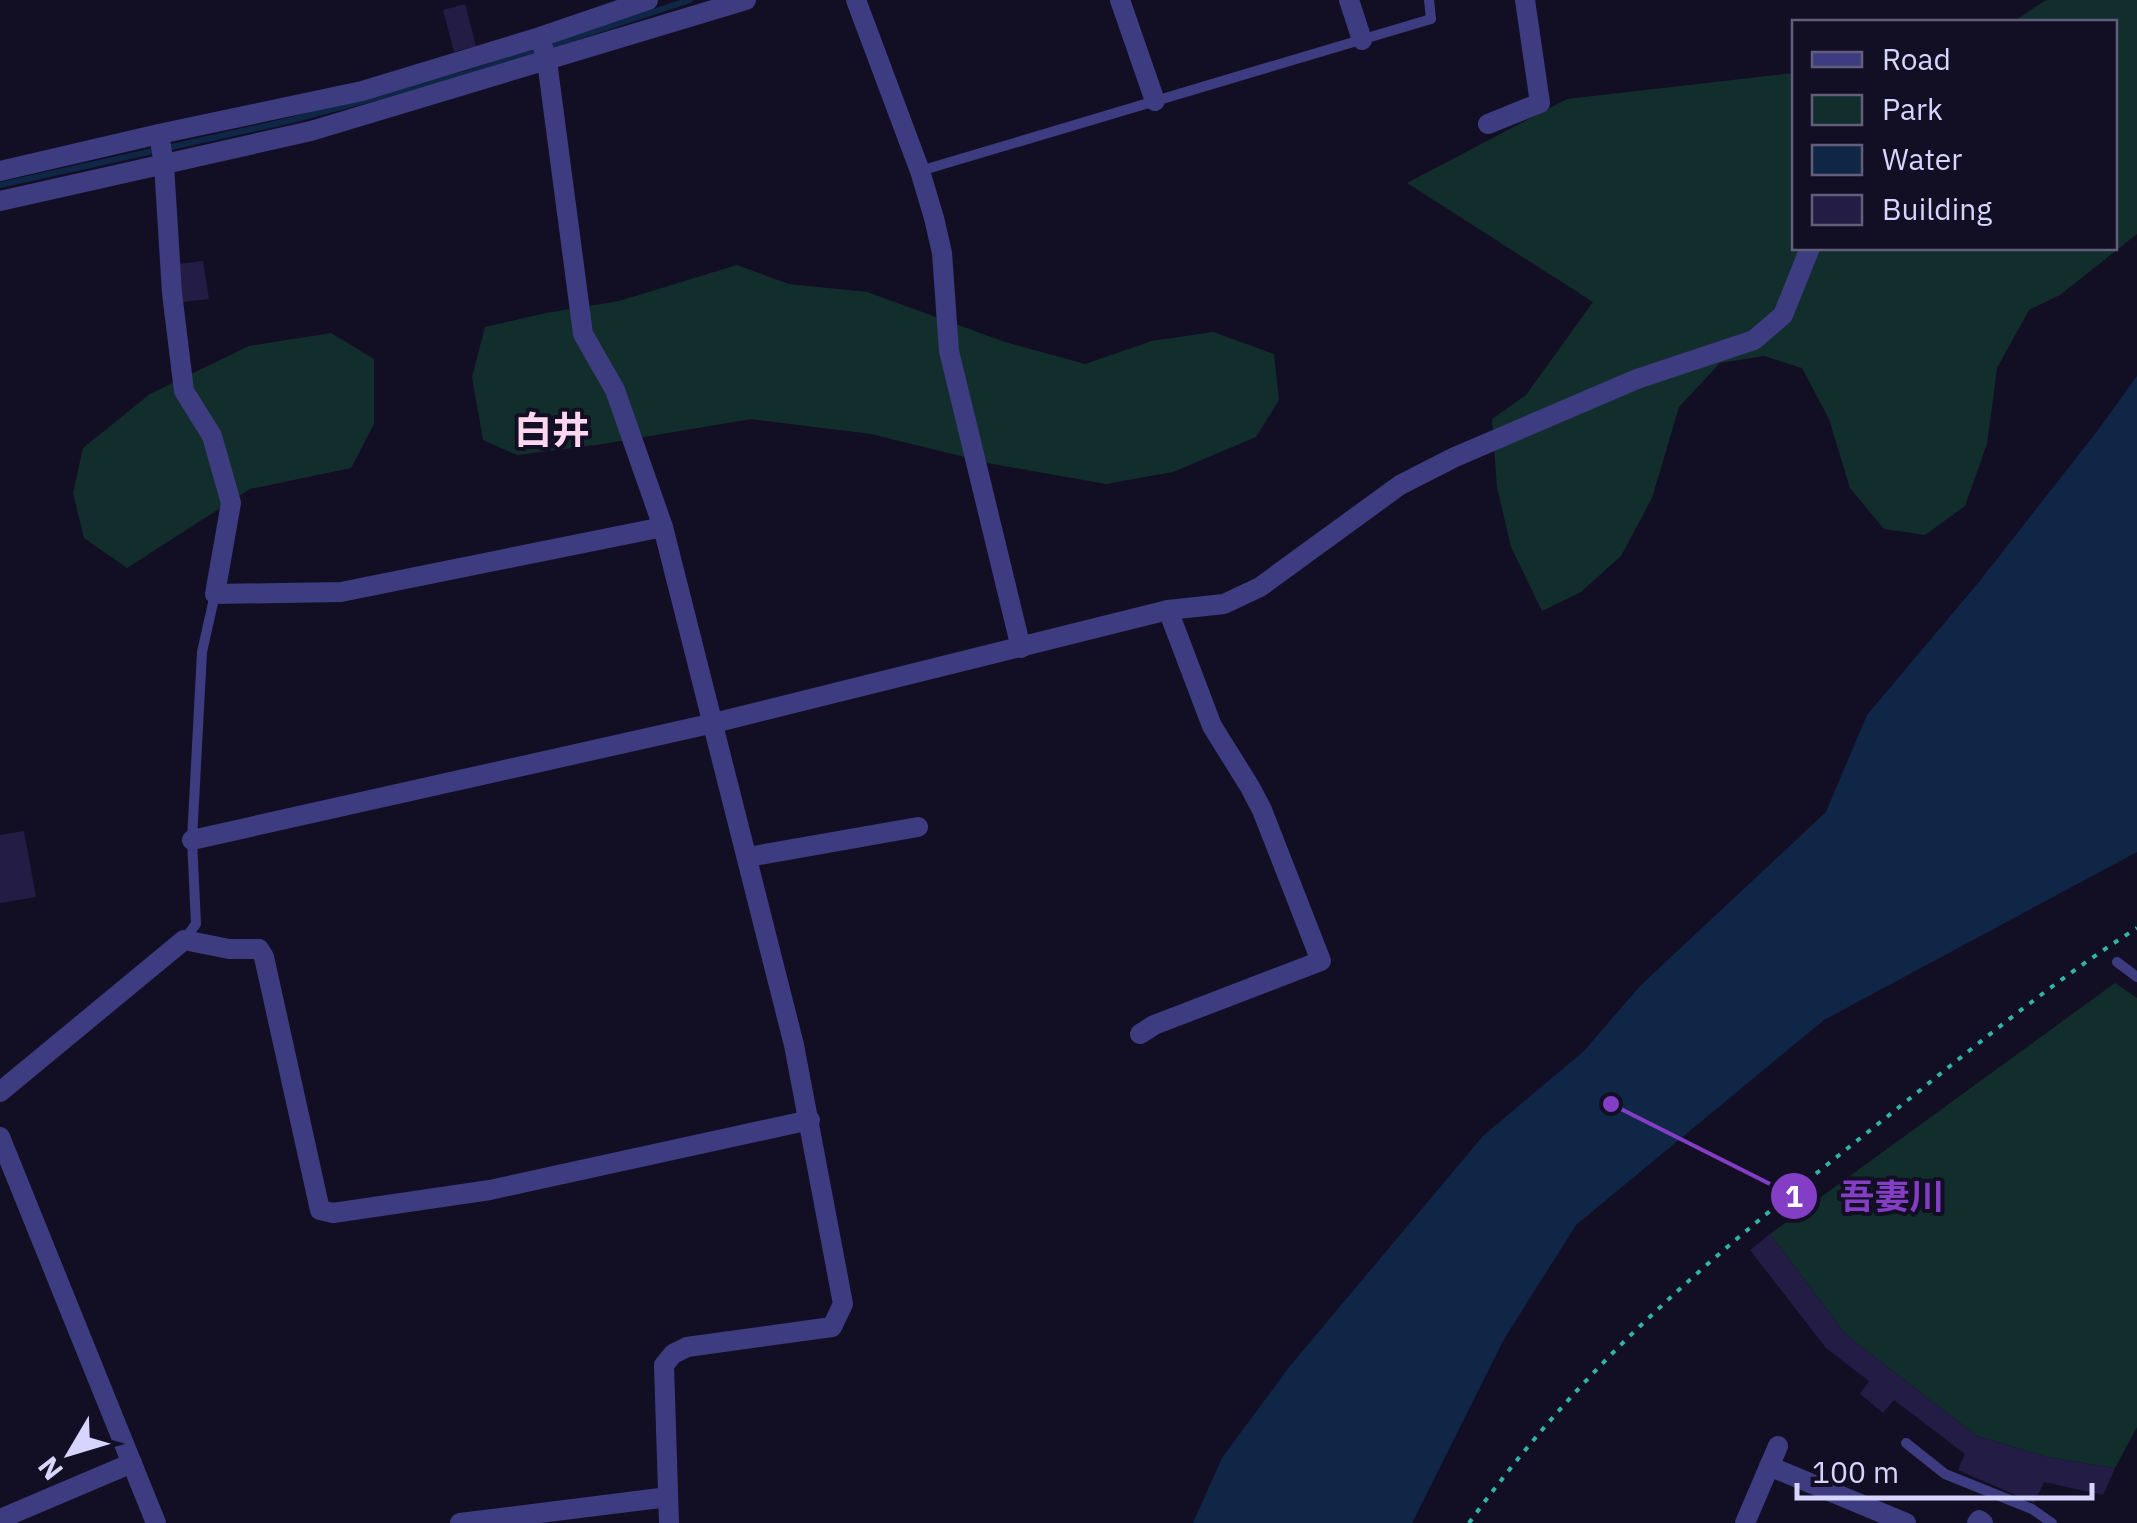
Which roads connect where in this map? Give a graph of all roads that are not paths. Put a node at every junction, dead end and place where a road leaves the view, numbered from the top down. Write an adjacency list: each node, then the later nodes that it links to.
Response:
1 (648, 0): 9 (street)
2 (746, 0): 9 (street)
3 (856, 0): 14 (street)
4 (1120, 0): 10 (street)
5 (1349, 0): 8 (street)
6 (1429, 0): 8 (lane)
7 (1525, 0): 11 (street)
8 (1362, 40): 10 (lane)
9 (544, 48): 12 (street); 12 (street); 17 (street)
10 (1156, 101): 14 (lane)
11 (1488, 124)
12 (161, 150): 13 (street); 15 (street); 18 (street)
13 (0, 171)
14 (920, 171): 20 (street)
15 (0, 201)
16 (1809, 250): 19 (street)
17 (663, 527): 18 (street); 21 (street)
18 (215, 594): 23 (lane)
19 (1168, 610): 20 (street); 28 (street)
20 (1021, 648): 21 (street)
21 (714, 723): 23 (street); 24 (street)
22 (918, 827): 24 (street)
23 (192, 840): 25 (lane)
24 (748, 857): 30 (street)
25 (184, 940): 29 (street); 30 (street)
26 (2117, 962): 27 (lane)
27 (2137, 977)
28 (1140, 1034)
29 (0, 1092)
30 (810, 1120): 36 (street)
31 (0, 1137): 34 (street)
32 (1906, 1443): 43 (lane)
33 (1778, 1446): 35 (street)
34 (132, 1463): 37 (street); 38 (street)
35 (1769, 1466): 41 (street); 42 (street)
36 (668, 1498): 39 (street); 40 (street)
37 (0, 1518)
38 (156, 1523)
39 (460, 1523)
40 (669, 1523)
41 (1745, 1523)
42 (1906, 1523)
43 (2052, 1523)

